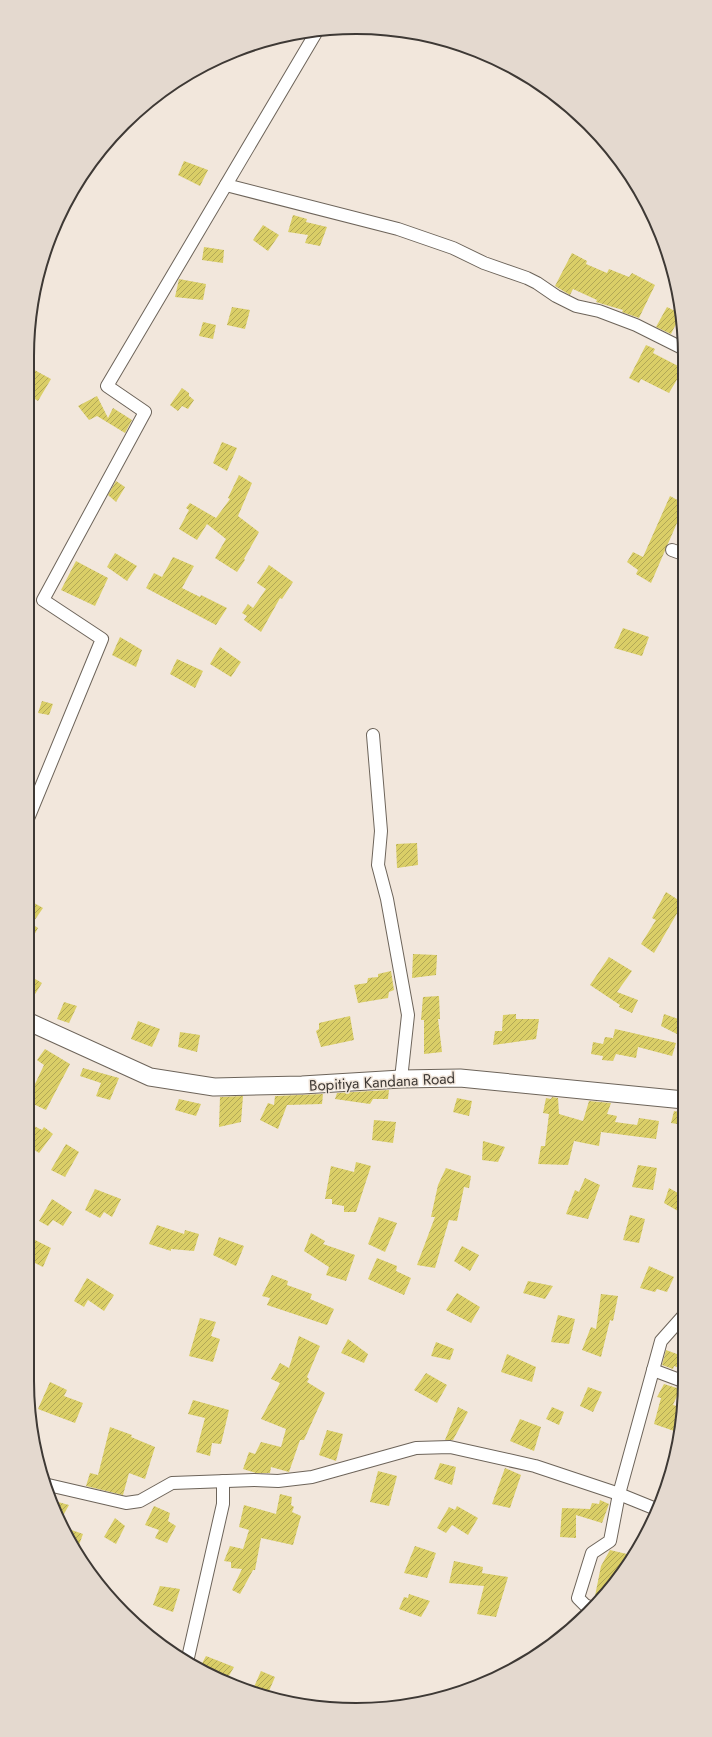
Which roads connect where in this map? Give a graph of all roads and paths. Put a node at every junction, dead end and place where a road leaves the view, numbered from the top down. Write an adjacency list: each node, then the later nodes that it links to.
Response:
1 (313, 37): 2 (street)
2 (226, 185): 3 (street); 5 (street)
3 (678, 346)
4 (373, 735): 7 (street)
5 (34, 804)
6 (34, 1023): 7 (main road, Bopitiya Kandana Road)
7 (401, 1079): 8 (main road, Bopitiya Kandana Road)
8 (678, 1099)
9 (678, 1322): 10 (street)
10 (653, 1370): 11 (street); 14 (street)
11 (678, 1379)
12 (223, 1481): 13 (street); 14 (street); 17 (street)
13 (51, 1486)
14 (619, 1494): 15 (street); 16 (street)
15 (652, 1507)
16 (586, 1606)
17 (188, 1656)

